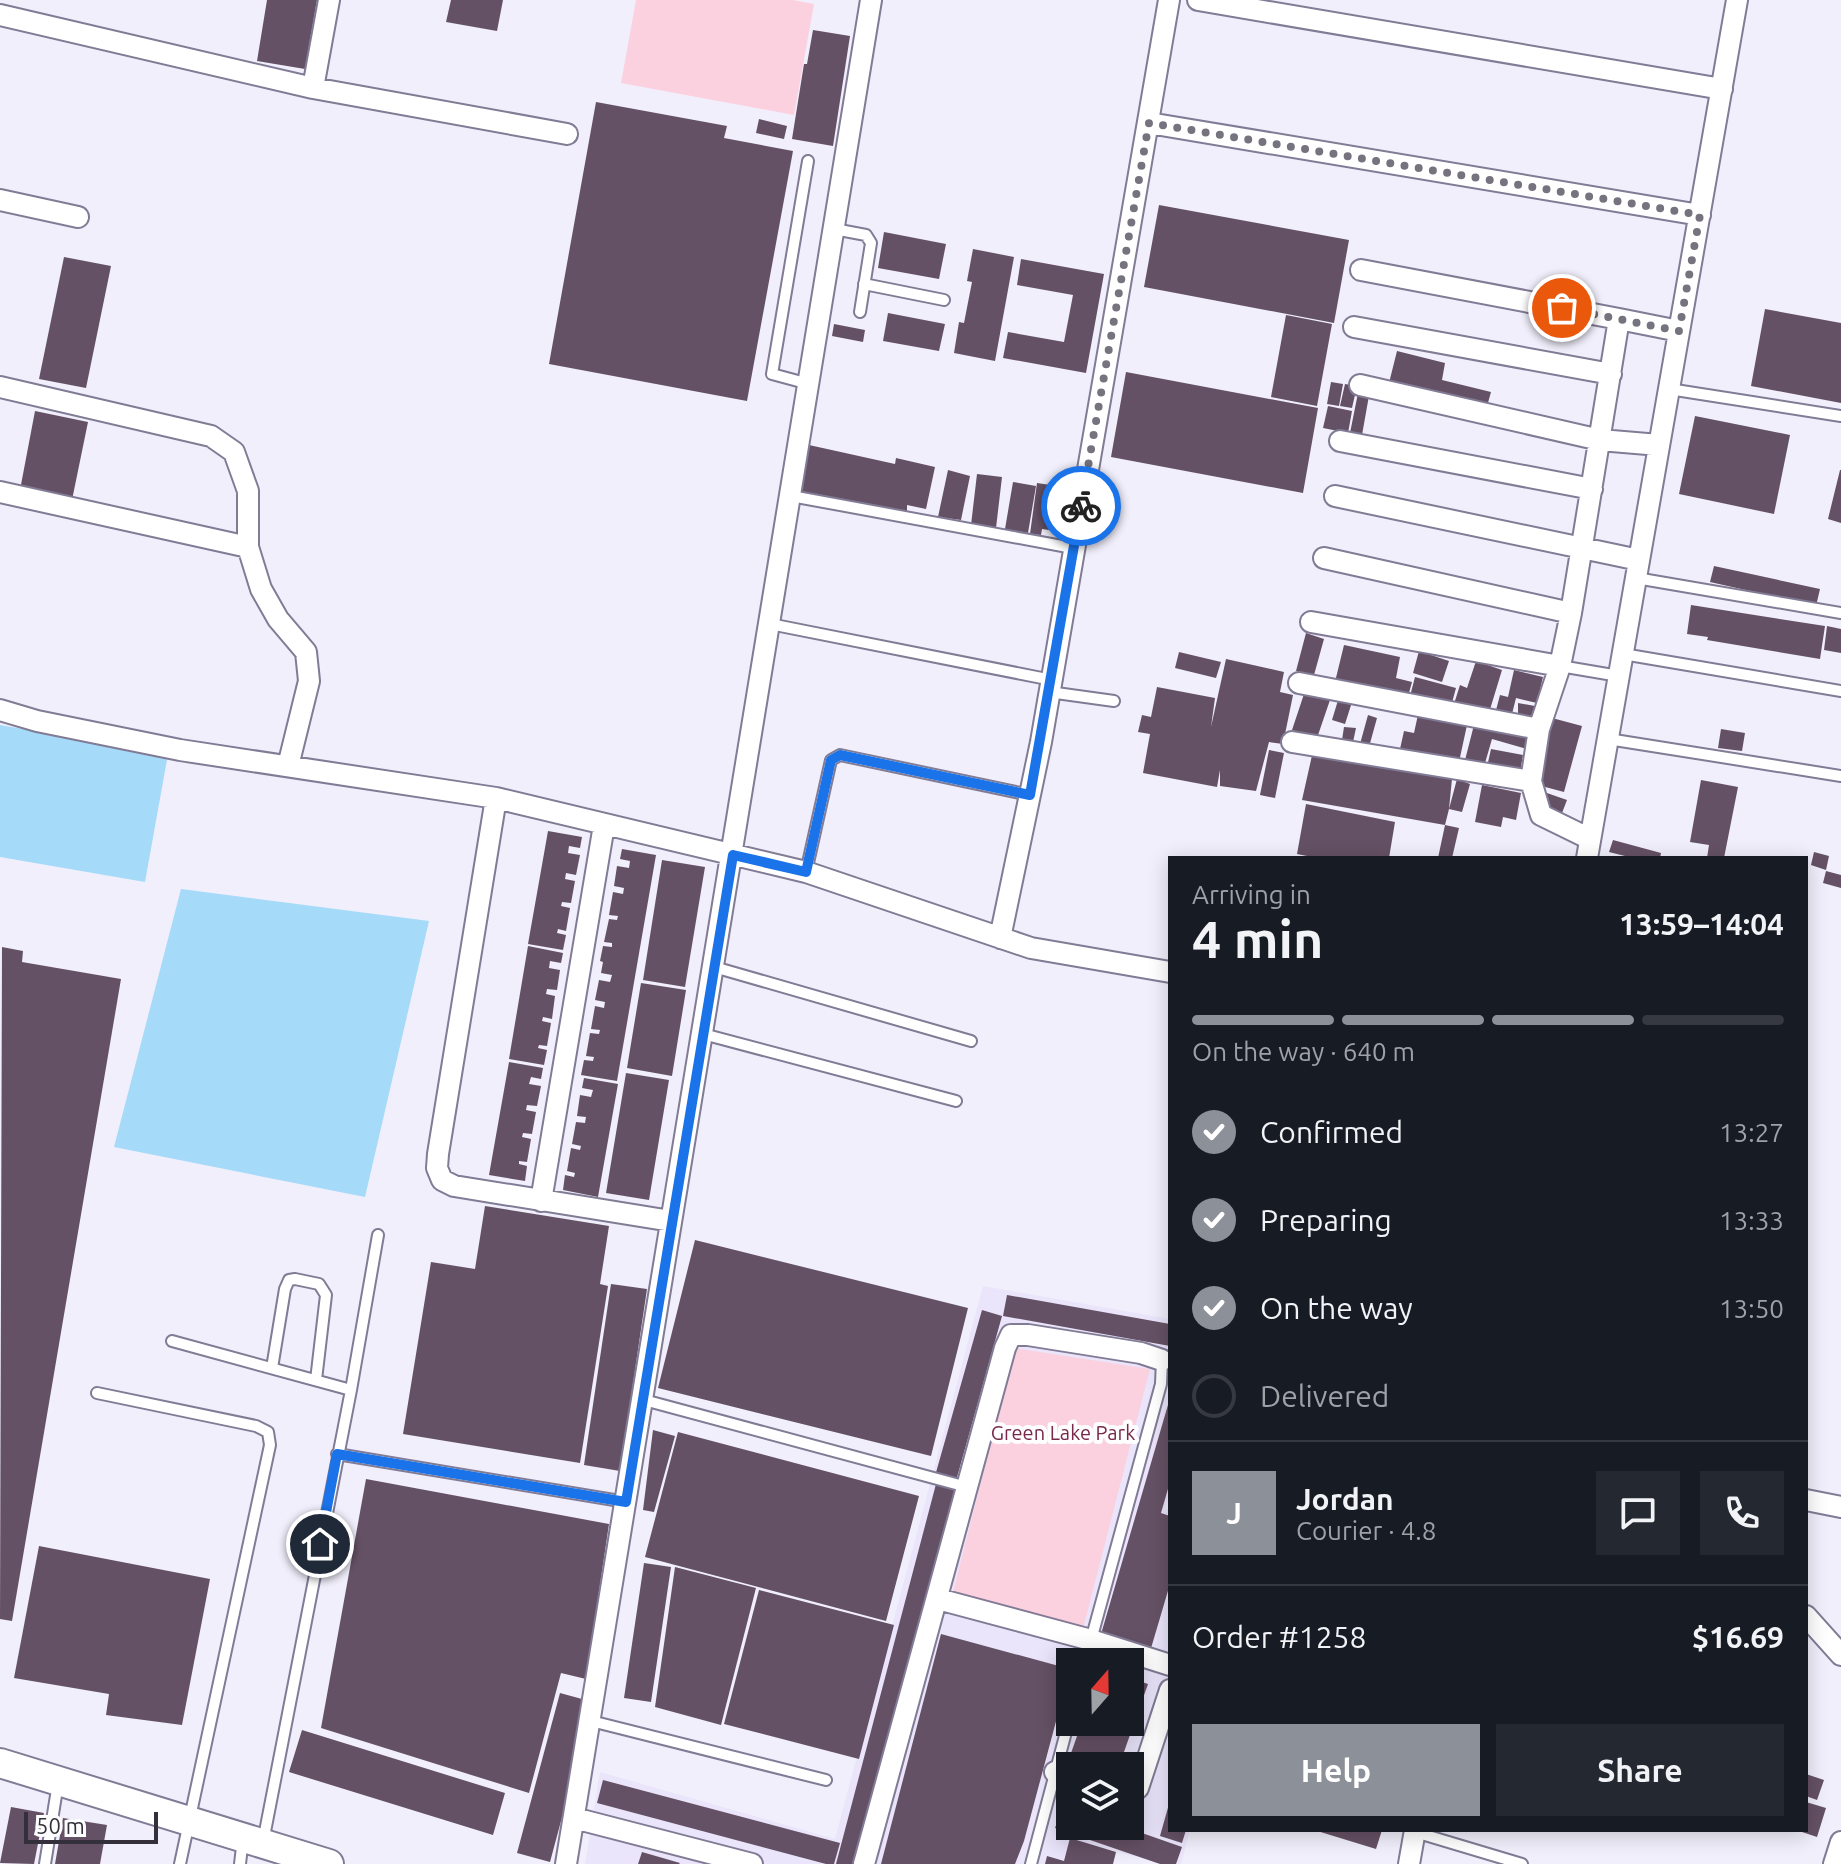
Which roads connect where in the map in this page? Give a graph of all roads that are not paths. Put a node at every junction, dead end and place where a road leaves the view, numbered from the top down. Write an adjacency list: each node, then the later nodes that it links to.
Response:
1 (329, 0): 7 (street)
2 (871, 0): 15 (street)
3 (1169, 0): 9 (street)
4 (1198, 0): 8 (street)
5 (1737, 0): 8 (street)
6 (0, 15): 7 (street)
7 (313, 88): 10 (street)
8 (1722, 89): 13 (street)
9 (1149, 123): 13 (street); 37 (street)
10 (567, 134)
11 (808, 161): 24 (lane)
12 (0, 200): 14 (street)
13 (1700, 215): 22 (street)
14 (78, 217)
15 (834, 229): 17 (lane); 24 (street)
16 (1361, 270): 20 (street)
17 (864, 284): 18 (lane); 19 (lane)
18 (944, 300)
19 (860, 312)
20 (1619, 319): 22 (street); 23 (street)
21 (1354, 327): 23 (street)
22 (1679, 331): 27 (street)
23 (1611, 374): 29 (street)
24 (809, 384): 34 (street)
25 (1360, 385): 29 (street)
26 (0, 387): 36 (street)
27 (1669, 389): 28 (lane); 31 (street)
28 (1841, 416)
29 (1600, 440): 31 (street); 32 (street)
30 (1340, 441): 32 (street)
31 (1659, 445): 40 (street)
32 (1592, 489): 38 (street)
33 (0, 492): 36 (street)
34 (791, 496): 37 (lane); 44 (street)
35 (1335, 496): 38 (street)
36 (248, 547): 56 (street)
37 (1073, 548): 49 (street)
38 (1582, 549): 40 (street); 41 (street)
39 (1324, 558): 41 (street)
40 (1638, 569): 42 (lane); 45 (street)
41 (1571, 613): 46 (street)
42 (1841, 613)
43 (1311, 622): 46 (street)
44 (770, 624): 49 (lane); 63 (street)
45 (1623, 654): 47 (street); 50 (lane)
46 (1560, 666): 47 (lane); 53 (street)
47 (1619, 676): 54 (street)
48 (1299, 683): 53 (street)
49 (1051, 686): 51 (lane); 59 (street)
50 (1841, 691)
51 (1114, 701)
52 (0, 710): 56 (street)
53 (1539, 729): 58 (street)
54 (1608, 739): 57 (lane); 62 (street)
55 (1292, 742): 58 (street)
56 (288, 766): 60 (street)
57 (1841, 776)
58 (1531, 781): 62 (street)
59 (1030, 795): 64 (lane); 65 (street)
60 (496, 798): 61 (street); 71 (street)
61 (604, 825): 63 (street); 71 (street)
62 (1589, 848)
63 (733, 855): 64 (street); 66 (street)
64 (806, 872): 65 (street)
65 (1000, 938): 67 (street)
66 (714, 967): 68 (street); 69 (lane)
67 (1168, 972)
68 (703, 1034): 70 (lane); 72 (street)
69 (971, 1041)
70 (956, 1101)
71 (541, 1201): 72 (street)
72 (671, 1221): 80 (street)
73 (378, 1235): 78 (lane)
74 (172, 1341): 76 (lane)
75 (1162, 1360): 82 (street); 88 (lane)
76 (272, 1368): 77 (lane); 77 (lane)
77 (316, 1380): 78 (lane)
78 (351, 1390): 81 (lane)
79 (97, 1393): 100 (lane)
80 (644, 1400): 82 (lane); 84 (street)
81 (337, 1454): 84 (lane); 104 (lane)
82 (967, 1487): 86 (street)
83 (1808, 1500): 85 (street)
84 (626, 1502): 93 (street)
85 (1841, 1507)
86 (938, 1599): 88 (street); 110 (street)
87 (1808, 1618): 90 (street)
88 (1091, 1640): 89 (lane); 91 (street)
89 (1089, 1648)
90 (1841, 1655)
91 (1168, 1664)
92 (1168, 1696): 95 (street)
93 (591, 1721): 96 (lane); 99 (street)
94 (0, 1763): 97 (main road)
95 (1144, 1770)
96 (826, 1780)
97 (59, 1781): 100 (main road); 105 (lane)
98 (1056, 1794): 111 (lane)
99 (574, 1818): 108 (street); 109 (street)
100 (187, 1821): 104 (main road); 106 (lane)
101 (1415, 1832): 112 (street)
102 (1418, 1832): 113 (lane)
103 (1841, 1842): 114 (street)
104 (249, 1849): 107 (main road)
105 (45, 1864)
106 (180, 1864)
107 (329, 1864)
108 (566, 1864)
109 (752, 1864)
110 (864, 1864)
111 (1031, 1864)
112 (1409, 1864)
113 (1522, 1864)
114 (1834, 1864)

